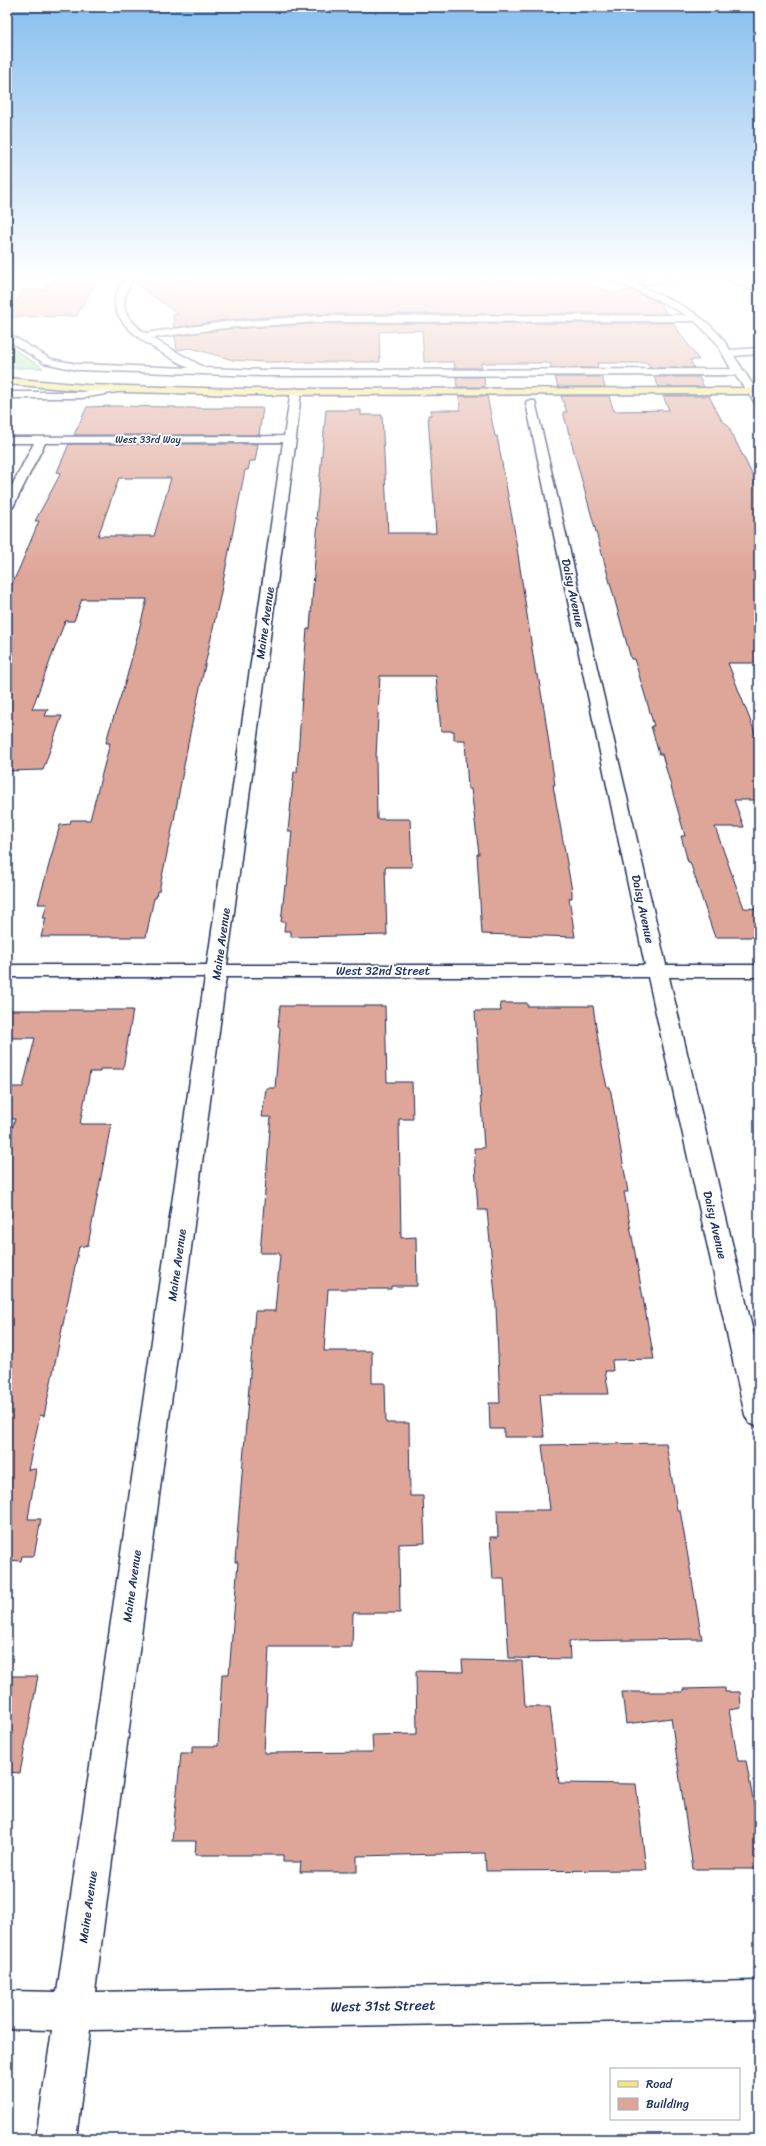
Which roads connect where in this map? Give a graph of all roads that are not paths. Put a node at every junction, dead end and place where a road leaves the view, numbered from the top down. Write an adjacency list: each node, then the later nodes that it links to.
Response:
1 (68, 377): 4 (main road)
2 (742, 377): 4 (street)
3 (7, 381): 6 (main road)
4 (744, 382): 5 (main road); 8 (street)
5 (759, 382)
6 (119, 389): 7 (main road); 9 (street)
7 (296, 391): 8 (main road); 12 (street, Maine Avenue)
8 (756, 391): 10 (street)
9 (7, 395)
10 (759, 401)
11 (531, 403): 18 (street, Daisy Avenue)
12 (290, 439): 14 (street, West 33rd Way); 17 (street, Maine Avenue)
13 (7, 440): 14 (street, West 33rd Way)
14 (41, 440): 15 (street)
15 (7, 507)
16 (7, 971): 17 (street, West 32nd Street)
17 (218, 971): 18 (street, West 32nd Street); 23 (street, Maine Avenue)
18 (656, 971): 19 (street, West 32nd Street); 20 (street, Daisy Avenue)
19 (759, 971)
20 (759, 1415)
21 (759, 2000): 23 (street, West 31st Street)
22 (7, 2010): 23 (street, West 31st Street)
23 (74, 2011): 24 (street, Maine Avenue)
24 (56, 2139)

